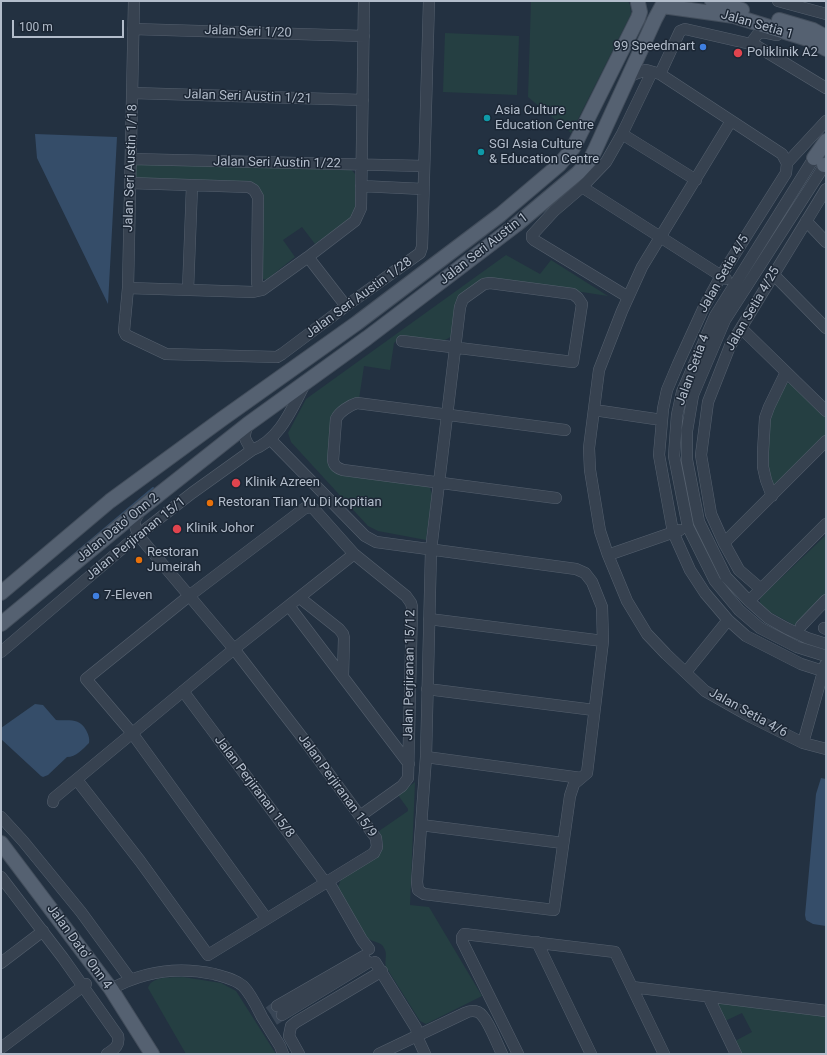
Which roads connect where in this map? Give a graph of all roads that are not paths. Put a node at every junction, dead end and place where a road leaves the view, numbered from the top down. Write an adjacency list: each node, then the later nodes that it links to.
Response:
1 (134, 1): 9 (street, Jalan Seri Austin 1/18)
2 (364, 1): 10 (street)
3 (429, 1): 29 (street, Jalan Seri Austin 1/28)
4 (712, 1): 11 (main road, Jalan Setia 1)
5 (778, 1): 8 (street)
6 (638, 2): 7 (main road, Jalan Setia 1); 60 (main road, Jalan Seri Austin 1)
7 (664, 3): 12 (main road, Jalan Setia 1); 16 (main road, Jalan Seri Austin 1)
8 (826, 14)
9 (133, 29): 10 (street, Jalan Seri 1/20); 18 (street, Jalan Seri Austin 1/18)
10 (364, 36): 19 (street)
11 (826, 37)
12 (803, 38): 13 (street); 14 (main road, Jalan Setia 1)
13 (751, 44): 15 (street); 17 (street)
14 (826, 49)
15 (653, 72): 16 (street); 20 (street); 22 (street)
16 (629, 76): 56 (main road, Jalan Seri Austin 1)
17 (826, 88)
18 (133, 93): 19 (street, Jalan Seri Austin 1/21); 25 (street, Jalan Seri Austin 1/18)
19 (363, 100): 28 (street)
20 (731, 121): 26 (street); 30 (street, Jalan Setia 4/6)
21 (826, 121): 26 (street)
22 (622, 134): 30 (street); 34 (street)
23 (826, 142): 27 (main road)
24 (826, 146): 27 (street, Jalan Setia 4)
25 (130, 159): 28 (street, Jalan Seri Austin 1/22); 31 (street, Jalan Seri Austin 1/18)
26 (787, 163): 42 (street, Jalan Setia 4/5)
27 (822, 163): 43 (street, Jalan Setia 4)
28 (361, 165): 29 (street, Jalan Seri Austin 1/22); 33 (street)
29 (424, 166): 35 (street, Jalan Seri Austin 1/28)
30 (696, 180): 38 (street, Jalan Setia 4/6)
31 (130, 183): 32 (street); 44 (street, Jalan Seri Austin 1/18)
32 (192, 186): 45 (street); 46 (street)
33 (361, 186): 35 (street); 40 (street)
34 (582, 187): 38 (street); 47 (street)
35 (423, 189): 49 (street, Jalan Seri Austin 1/28)
36 (826, 189): 37 (street, Jalan Setia 4/25)
37 (806, 221): 39 (street); 41 (street, Jalan Setia 4/25)
38 (661, 237): 42 (street); 47 (street, Jalan Setia 4/6)
39 (826, 242)
40 (308, 257): 46 (street); 49 (street)
41 (773, 274): 48 (street, Jalan Setia 4/25); 51 (street)
42 (721, 276): 43 (street); 61 (street, Jalan Setia 4/5)
43 (739, 287): 48 (street); 72 (street, Jalan Setia 4)
44 (128, 288): 45 (street); 52 (street, Jalan Seri Austin 1/18)
45 (188, 290): 46 (street)
46 (262, 290)
47 (628, 297): 57 (street, Jalan Setia 4/6)
48 (758, 300): 50 (street, Jalan Setia 4/25)
49 (346, 306): 52 (street, Jalan Seri Austin 1/28)
50 (741, 328): 55 (street); 77 (street, Jalan Setia 4/25)
51 (826, 328)
52 (126, 335)
53 (402, 341): 54 (street)
54 (455, 347): 54 (street); 59 (street)
55 (786, 372): 58 (street); 69 (street)
56 (306, 382): 62 (main road, Jalan Seri Austin 1); 65 (street, Jalan Perjiranan 15/1)
57 (594, 410): 61 (street); 80 (street, Jalan Setia 4/6)
58 (826, 411)
59 (447, 415): 63 (street); 68 (street); 68 (street)
60 (222, 419): 64 (main road); 82 (main road, Jalan Dato' Onn 2)
61 (662, 420): 74 (street, Jalan Setia 4/5)
62 (248, 424): 64 (main road, Jalan Seri Austin 1); 67 (street)
63 (566, 430)
64 (236, 433): 71 (main road, Jalan Dato' Onn 2)
65 (270, 439): 67 (street, Jalan Perjiranan 15/1); 78 (street)
66 (826, 441): 69 (street)
67 (252, 450): 76 (street, Jalan Perjiranan 15/1)
68 (439, 483): 70 (street); 78 (street)
69 (772, 496): 77 (street)
70 (556, 498)
71 (143, 507): 75 (main road, Jalan Dato' Onn 2); 76 (street)
72 (694, 524): 74 (street); 86 (street, Jalan Setia 4); 96 (street, Jalan Setia 4)
73 (826, 524): 81 (street)
74 (673, 532): 80 (street); 89 (street, Jalan Setia 4/5)
75 (111, 533): 76 (street); 90 (main road, Jalan Dato' Onn 2)
76 (138, 535): 83 (street, Jalan Perjiranan 15/9); 95 (street, Jalan Perjiranan 15/1)
77 (724, 543): 81 (street, Jalan Setia 4/25)
78 (431, 550): 88 (street); 92 (street)
79 (354, 554): 83 (street, Jalan Perjiranan 15/12); 84 (street); 107 (street, Jalan Perjiranan 15/12)
80 (608, 555): 98 (street, Jalan Setia 4/6)
81 (761, 589): 86 (street)
82 (1, 593)
83 (189, 596): 94 (street, Jalan Perjiranan 15/9); 103 (street)
84 (300, 598): 87 (street); 99 (street)
85 (826, 600): 91 (street)
86 (749, 601): 93 (street, Jalan Setia 4)
87 (289, 606): 94 (street); 99 (street)
88 (429, 619): 92 (street); 100 (street)
89 (728, 620): 97 (street, Jalan Setia 4/5); 98 (street)
90 (1, 624)
91 (800, 626)
92 (603, 641): 102 (street)
93 (826, 644)
94 (234, 649): 101 (street); 111 (street, Jalan Perjiranan 15/9)
95 (1, 652)
96 (826, 656)
97 (825, 668): 104 (street)
98 (686, 672): 104 (street, Jalan Setia 4/6)
99 (343, 676): 107 (street)
100 (427, 689): 102 (street); 106 (street)
101 (183, 691): 103 (street); 117 (street, Jalan Perjiranan 15/8)
102 (594, 710): 108 (street)
103 (132, 733): 109 (street); 118 (street)
104 (803, 743): 105 (street, Jalan Setia 4/6)
105 (826, 749)
106 (426, 757): 108 (street); 113 (street)
107 (409, 764): 111 (street)
108 (581, 778): 115 (street)
109 (77, 780): 110 (street); 118 (street, Jalan Perjiranan 15/9)
110 (53, 802)
111 (360, 816): 117 (street, Jalan Perjiranan 15/9)
112 (1, 817): 124 (street)
113 (421, 825): 115 (street); 115 (street)
114 (1, 843): 125 (main road, Jalan Dato' Onn 4)
115 (563, 843)
116 (1, 877): 119 (street)
117 (326, 882): 118 (street, Jalan Perjiranan 15/9); 121 (street, Jalan Perjiranan 15/8)
118 (266, 918)
119 (44, 931): 122 (street); 125 (street)
120 (537, 942): 126 (street); 140 (street); 141 (street)
121 (369, 957): 123 (street, Jalan Perjiranan 15/8); 130 (street)
122 (1, 963)
123 (382, 971): 131 (street, Jalan Perjiranan 15/8); 136 (street)
124 (130, 979): 127 (street); 130 (street)
125 (90, 981): 127 (main road, Jalan Dato' Onn 4); 132 (street); 133 (street)
126 (632, 987): 128 (street); 142 (street)
127 (111, 990): 134 (main road, Jalan Dato' Onn 4)
128 (708, 996): 129 (street); 143 (street)
129 (826, 1012)
130 (272, 1016): 135 (street)
131 (418, 1034): 137 (street); 138 (street, Jalan Perjiranan 15/8); 139 (street)
132 (1, 1048)
133 (107, 1054)
134 (152, 1054)
135 (283, 1054)
136 (299, 1054)
137 (379, 1054)
138 (425, 1054)
139 (502, 1054)
140 (518, 1054)
141 (591, 1054)
142 (664, 1054)
143 (736, 1054)

